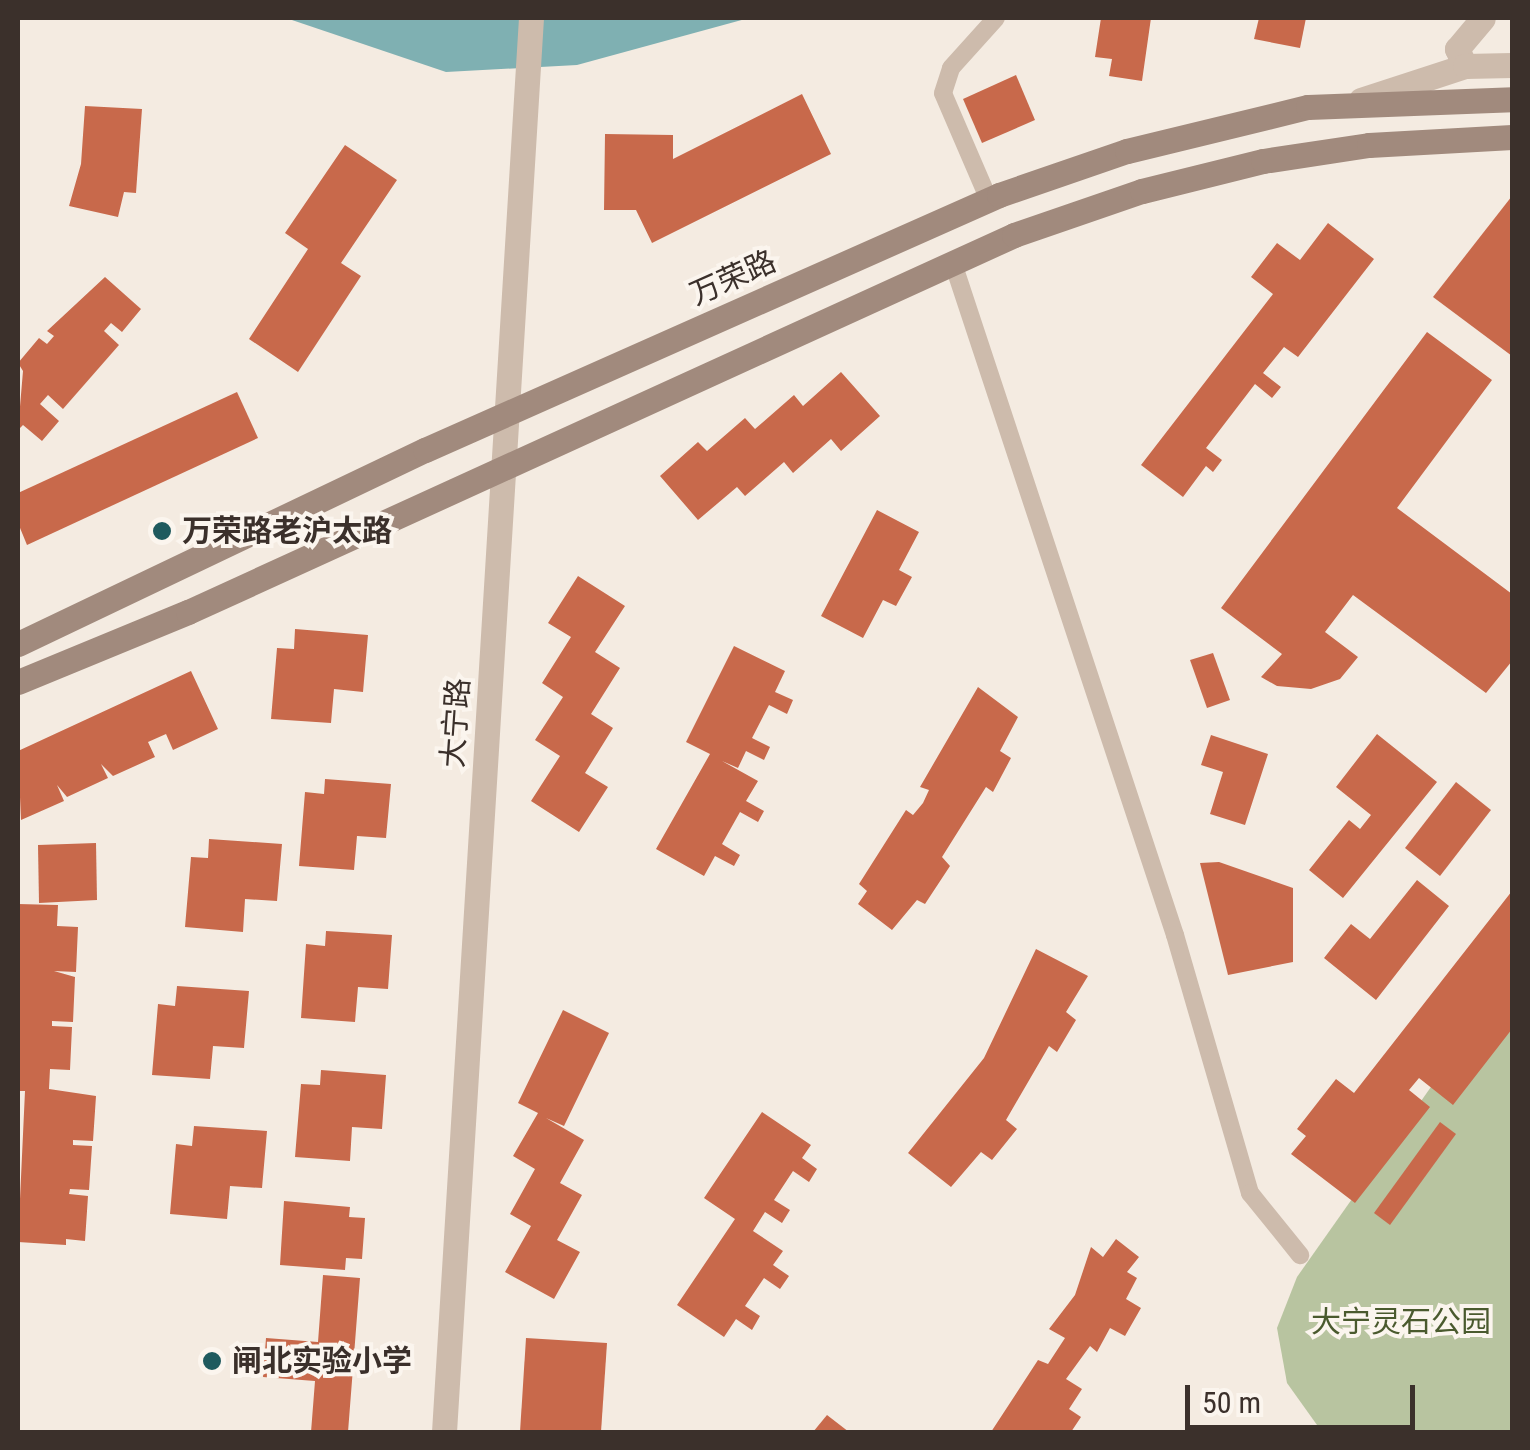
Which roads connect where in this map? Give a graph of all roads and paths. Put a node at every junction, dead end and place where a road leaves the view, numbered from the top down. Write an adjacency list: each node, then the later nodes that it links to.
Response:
1 (531, 18): 11 (street, 大宁路)
2 (996, 18): 9 (lane)
3 (1483, 18): 5 (street)
4 (1512, 65): 5 (street)
5 (1465, 66): 7 (street)
6 (1512, 99): 7 (main road, 万荣路)
7 (1360, 100): 9 (main road, 万荣路)
8 (1512, 137): 10 (main road)
9 (988, 200): 11 (main road, 万荣路)
10 (953, 263): 12 (main road); 15 (lane)
11 (508, 414): 12 (street, 大宁路); 13 (main road, 万荣路)
12 (504, 467): 14 (main road); 16 (street, 大宁路)
13 (18, 644)
14 (18, 682)
15 (1300, 1255)
16 (444, 1432)

